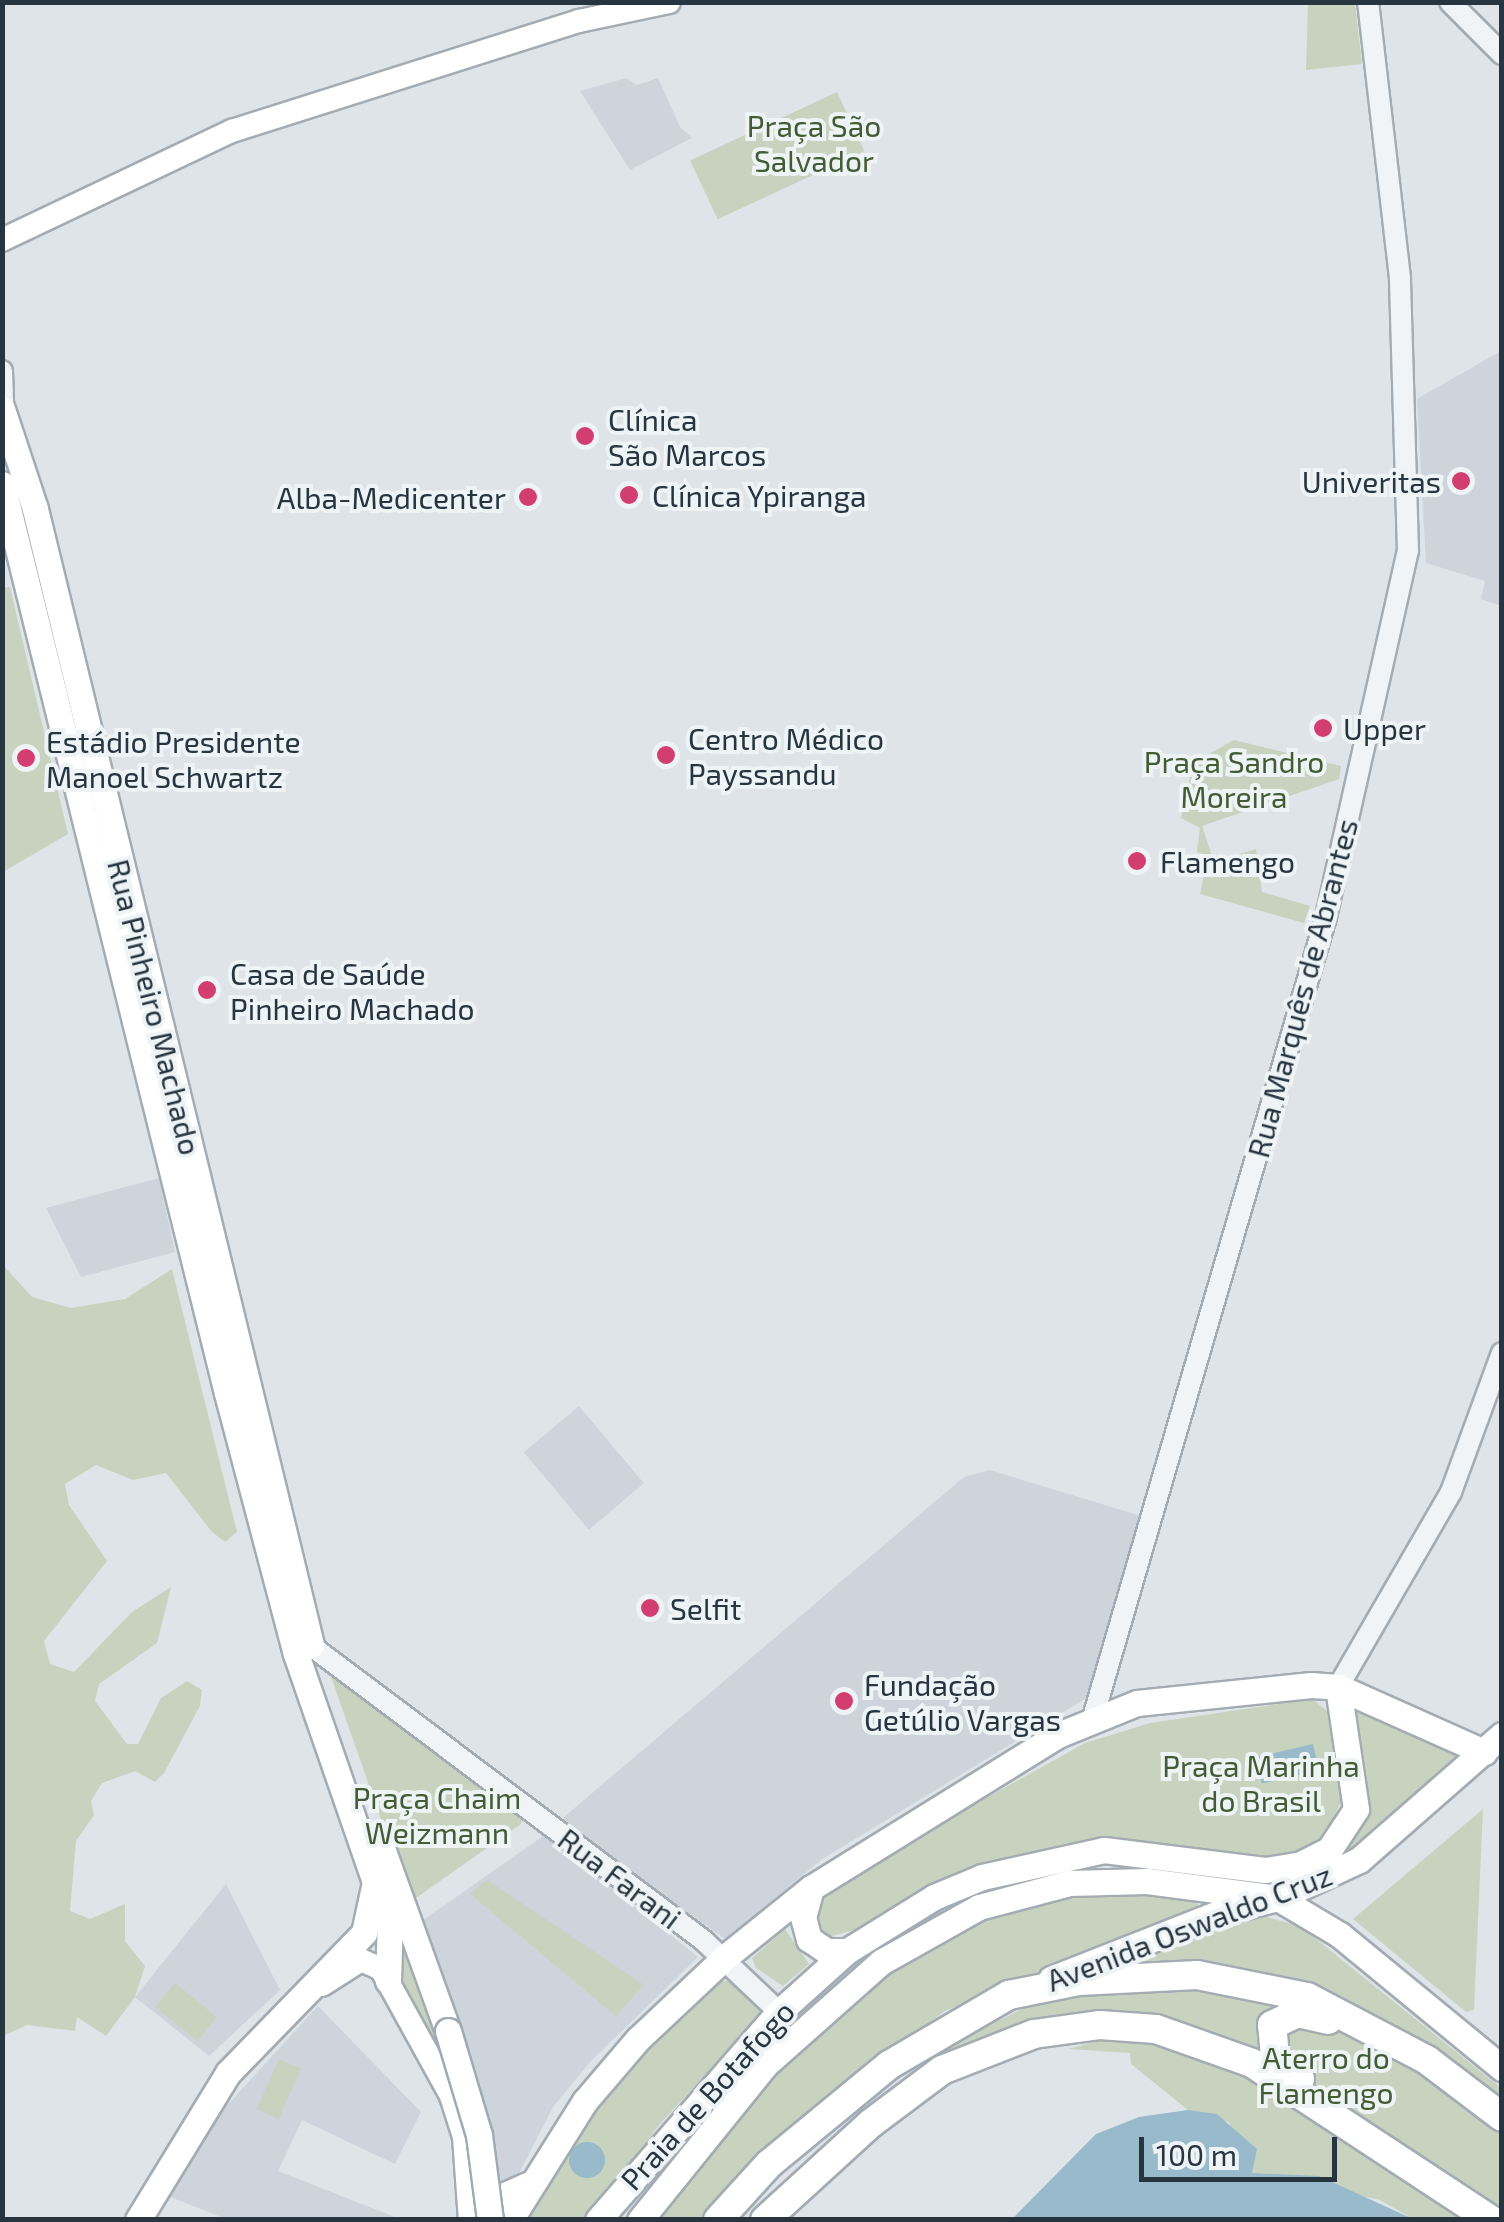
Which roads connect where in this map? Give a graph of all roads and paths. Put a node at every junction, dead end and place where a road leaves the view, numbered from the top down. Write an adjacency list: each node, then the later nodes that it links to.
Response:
1 (669, 2): 7 (main road)
2 (1368, 2): 5 (street, Rua Marquês de Abrantes)
3 (1388, 2): 5 (street)
4 (1450, 2): 6 (street)
5 (1374, 28): 14 (street, Rua Marquês de Abrantes)
6 (1502, 54)
7 (2, 240)
8 (2, 371): 9 (street, Rua Pinheiro Machado)
9 (2, 409): 12 (main road, Rua Pinheiro Machado)
10 (2, 484): 12 (main road, Rua Pinheiro Machado)
11 (1502, 1353): 13 (street)
12 (303, 1649): 17 (main road); 24 (street, Rua Farani); 26 (main road)
13 (1338, 1687): 14 (main road); 15 (main road); 16 (main road, Praia de Botafogo)
14 (1092, 1720): 19 (main road)
15 (1493, 1744): 20 (main road, Avenida Oswaldo Cruz)
16 (1247, 1869): 18 (main road); 22 (main road, Praia de Botafogo)
17 (392, 1878): 25 (main road); 37 (main road, bridge)
18 (1069, 1882): 20 (main road, Praia de Botafogo); 21 (main road, Praia de Botafogo)
19 (812, 1888): 23 (main road); 24 (main road)
20 (1278, 1898): 27 (main road, Avenida Oswaldo Cruz); 30 (main road)
21 (979, 1907): 22 (main road); 41 (main road, Praia de Botafogo)
22 (902, 1914): 23 (main road, Praia de Botafogo)
23 (847, 1951): 28 (main road, Praia de Botafogo)
24 (724, 1958): 28 (street, Rua Farani); 34 (main road)
25 (388, 1982): 26 (main road); 35 (main road)
26 (309, 1993): 36 (main road)
27 (1009, 1996): 29 (highway); 42 (highway)
28 (779, 2012): 33 (main road, Praia de Botafogo)
29 (1427, 2060): 31 (highway); 32 (highway)
30 (1502, 2068)
31 (1502, 2117)
32 (1362, 2130): 43 (highway); 44 (highway)
33 (632, 2181): 39 (main road, Praia de Botafogo); 40 (main road)
34 (528, 2185): 35 (main road); 38 (main road)
35 (470, 2208)
36 (138, 2220)
37 (490, 2220)
38 (510, 2220)
39 (598, 2220)
40 (610, 2220)
41 (640, 2220)
42 (718, 2220)
43 (765, 2220)
44 (1491, 2220)

